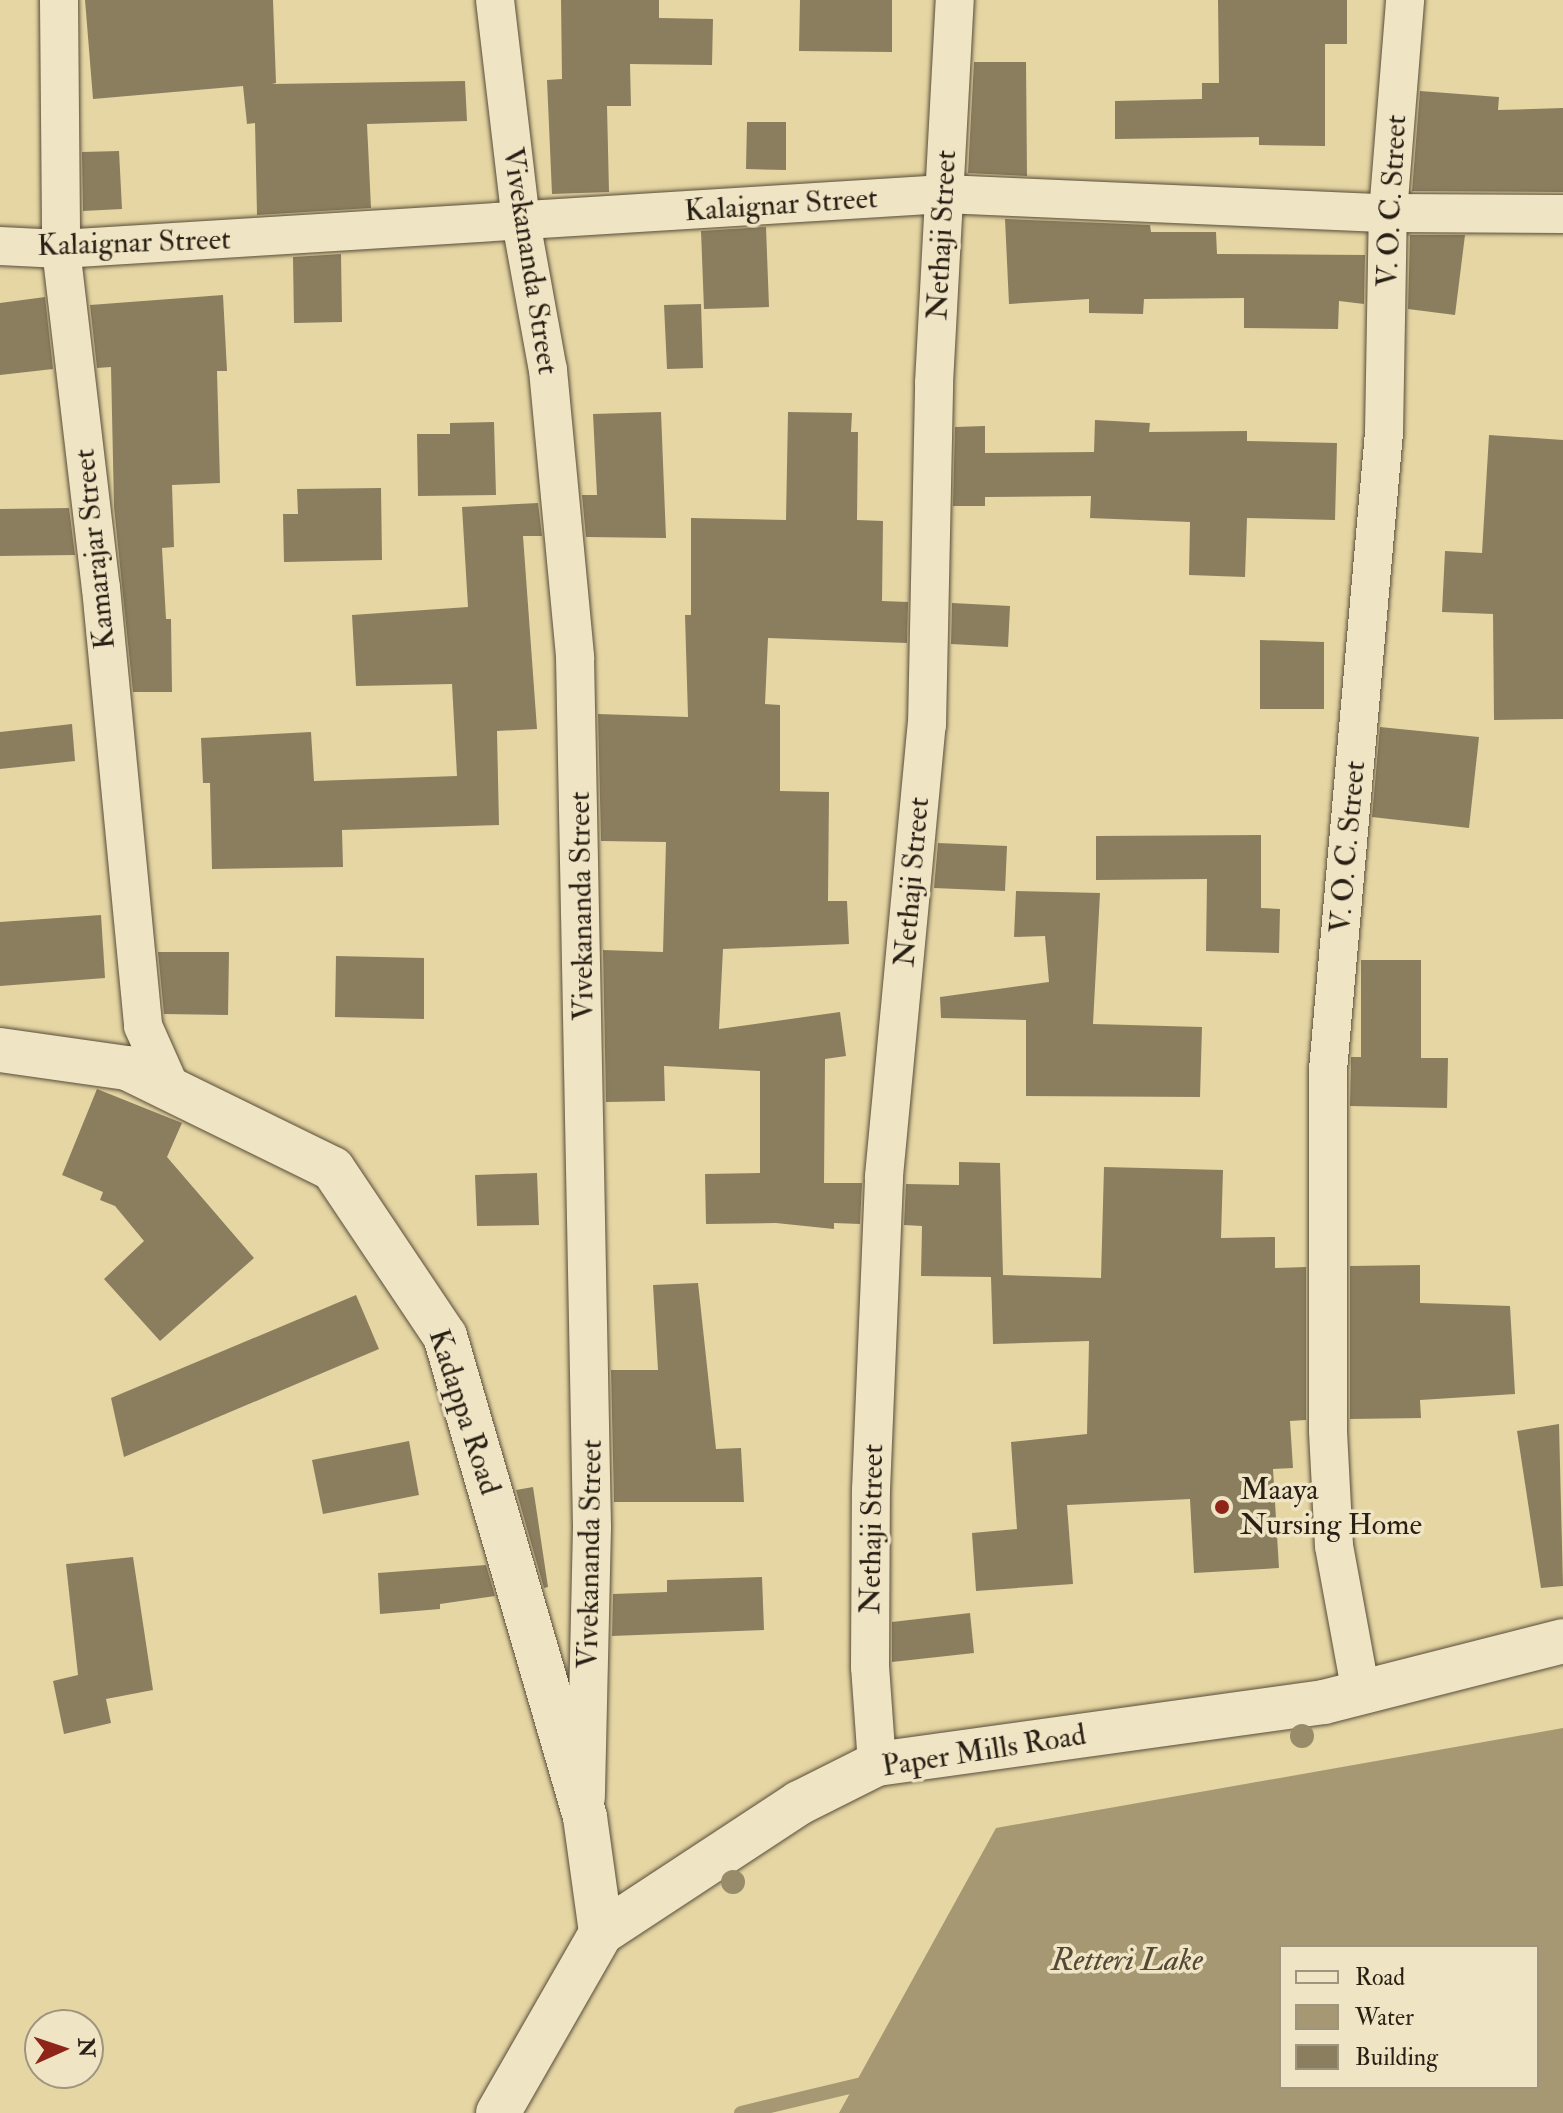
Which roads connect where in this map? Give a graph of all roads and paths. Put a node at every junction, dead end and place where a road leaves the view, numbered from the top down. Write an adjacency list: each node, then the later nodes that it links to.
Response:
1 (59, 0): 10 (street, Kamarajar Street)
2 (495, 0): 8 (street, Vivekananda Street)
3 (955, 0): 5 (street, Nethaji Street)
4 (1405, 0): 6 (street, V. O. C. Street)
5 (944, 194): 6 (street, Kalaignar Street); 8 (street, Kalaignar Street); 15 (street, Nethaji Street)
6 (1388, 213): 7 (street, Kalaignar Street); 14 (street, V. O. C. Street)
7 (1563, 214)
8 (521, 222): 10 (street, Kalaignar Street); 16 (street, Vivekananda Street)
9 (0, 246): 10 (street, Kalaignar Street)
10 (61, 249): 12 (street, Kamarajar Street)
11 (0, 1050): 12 (main road, Kadappa Road)
12 (172, 1091): 16 (main road, Kadappa Road)
13 (1563, 1641): 14 (main road, Paper Mills Road)
14 (1361, 1693): 15 (main road, Paper Mills Road)
15 (877, 1764): 17 (main road, Paper Mills Road)
16 (585, 1817): 17 (main road, Kadappa Road)
17 (601, 1933): 18 (main road, Paper Mills Road)
18 (498, 2113)

